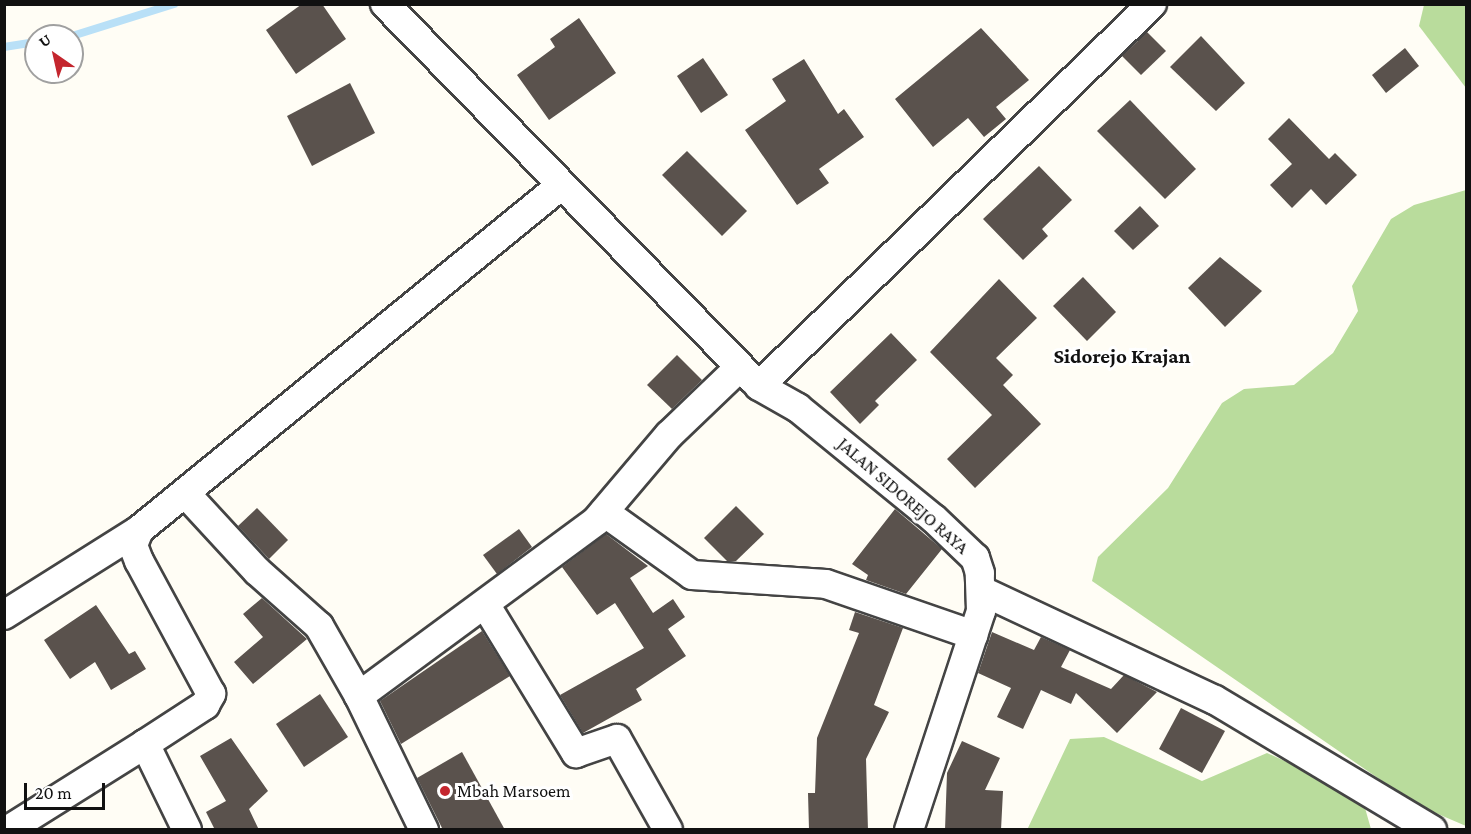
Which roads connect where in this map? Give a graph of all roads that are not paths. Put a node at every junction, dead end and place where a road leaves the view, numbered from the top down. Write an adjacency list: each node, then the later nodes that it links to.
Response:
1 (385, 4): 3 (street, JALAN SIDOREJO RAYA)
2 (1152, 4): 4 (street)
3 (559, 187): 4 (street, JALAN SIDOREJO RAYA); 5 (street)
4 (764, 371): 6 (street); 8 (street, JALAN SIDOREJO RAYA)
5 (186, 494): 7 (street); 12 (street)
6 (604, 512): 9 (street); 11 (street)
7 (139, 530): 10 (street); 13 (street)
8 (982, 591): 11 (street, JALAN SIDOREJO RAYA); 19 (street)
9 (485, 604): 12 (street); 17 (street)
10 (4, 615)
11 (973, 635): 18 (street, JALAN SIDOREJO RAYA)
12 (359, 696): 16 (street)
13 (145, 744): 14 (street); 15 (street)
14 (8, 830)
15 (187, 830)
16 (423, 830)
17 (668, 830)
18 (909, 830)
19 (1432, 830)

